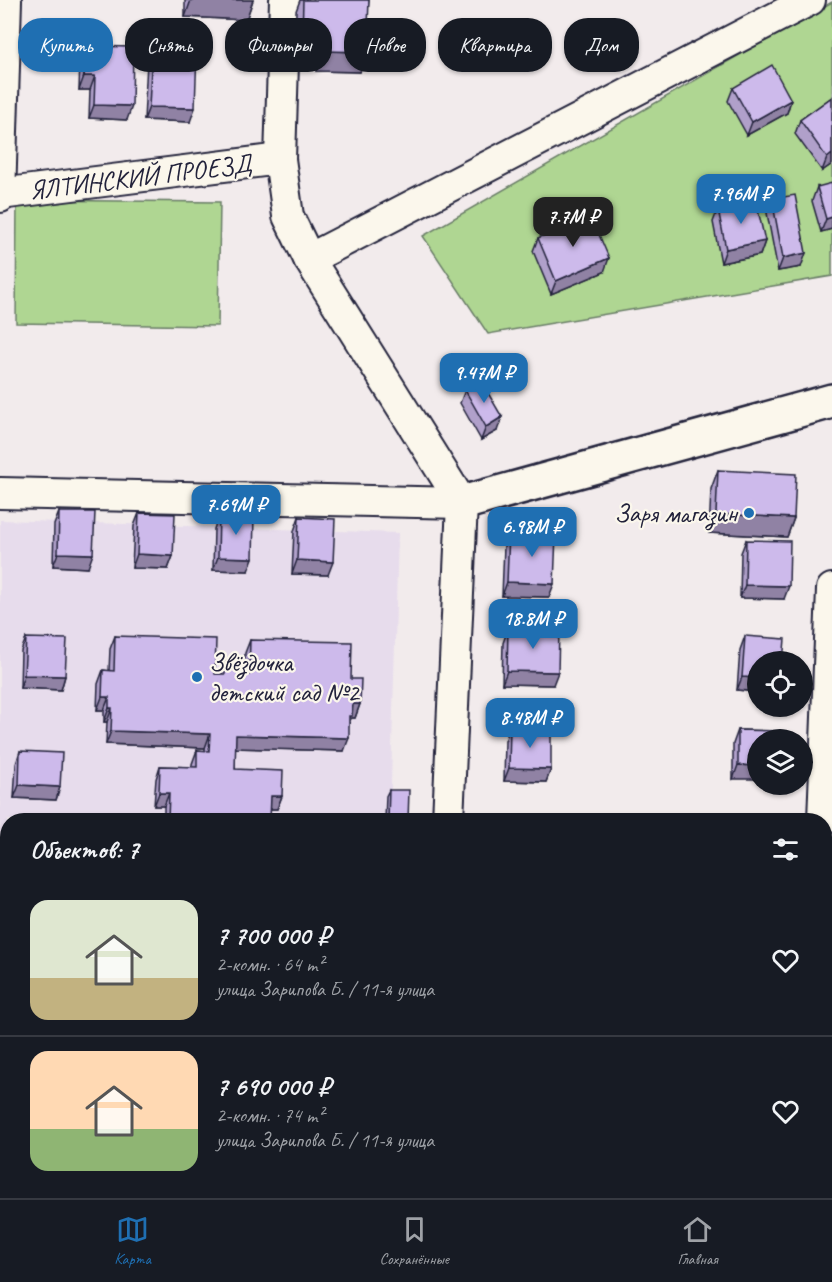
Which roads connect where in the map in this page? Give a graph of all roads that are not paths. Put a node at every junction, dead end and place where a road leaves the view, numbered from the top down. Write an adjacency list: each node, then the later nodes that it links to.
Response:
1 (6, 0): 5 (street)
2 (285, 0): 4 (street)
3 (810, 0): 6 (street)
4 (280, 159): 5 (street, ЯЛТИНСКИЙ ПРОЕЗД); 6 (street)
5 (0, 196)
6 (309, 259): 9 (street)
7 (832, 401): 9 (street)
8 (0, 493): 9 (street)
9 (462, 503): 11 (street)
10 (832, 589): 12 (street)
11 (448, 813)
12 (823, 813)

